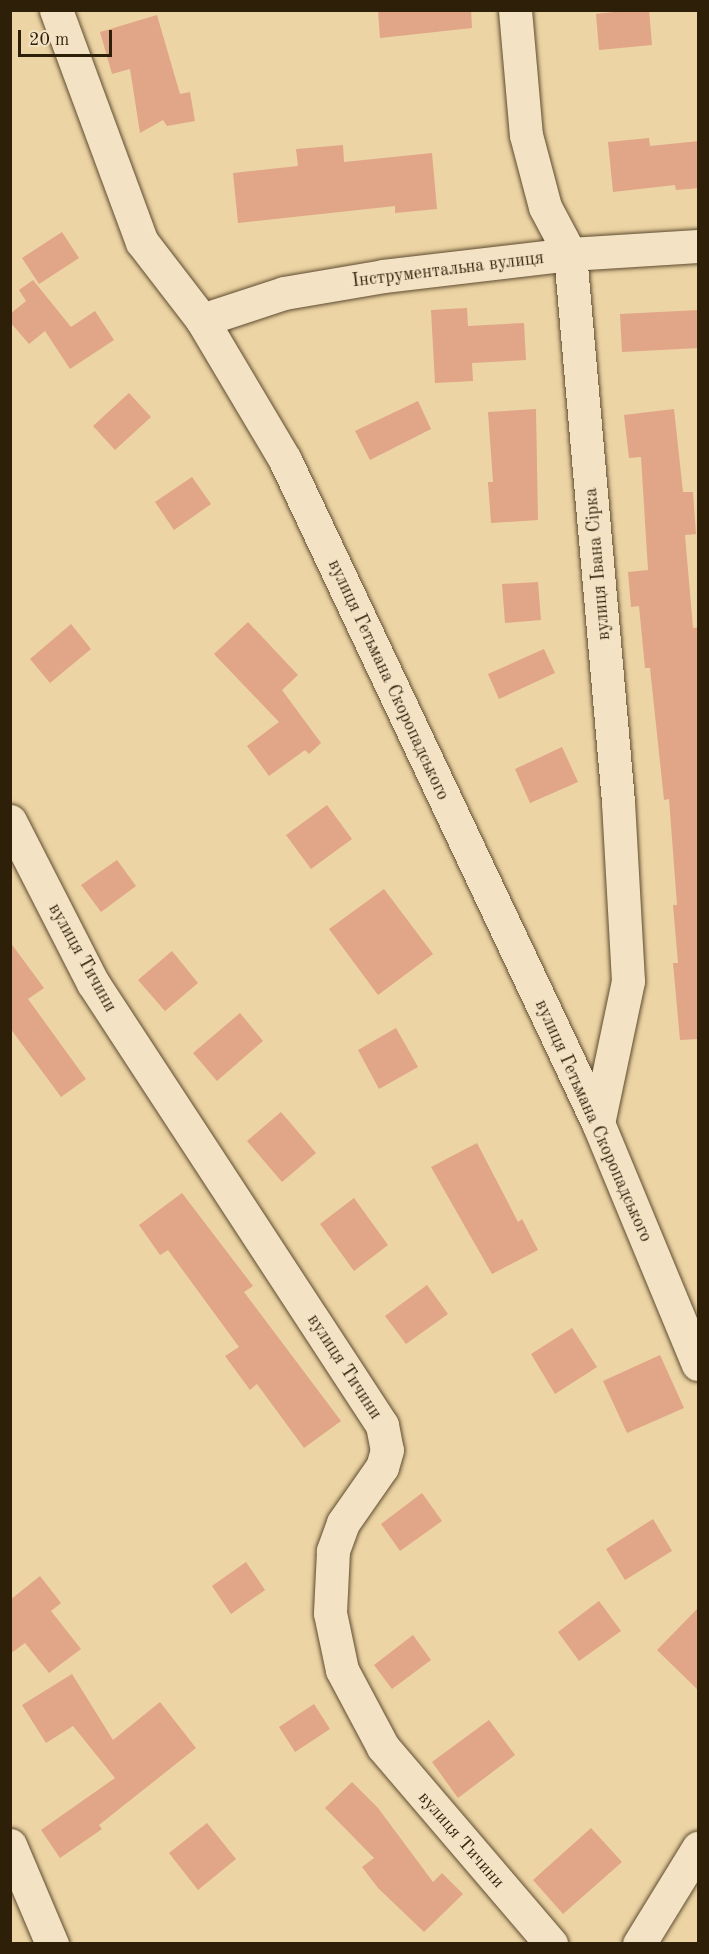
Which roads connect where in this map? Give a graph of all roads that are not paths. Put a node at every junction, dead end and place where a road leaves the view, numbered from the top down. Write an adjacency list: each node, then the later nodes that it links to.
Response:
1 (56, 10): 5 (street, вулиця Гетьмана Скоропадського)
2 (515, 10): 4 (street, вулиця Івана Сірка)
3 (699, 246): 4 (street, Інструментальна вулиця)
4 (570, 254): 5 (street, Інструментальна вулиця); 7 (street, вулиця Івана Сірка)
5 (201, 320): 7 (street, вулиця Гетьмана Скоропадського)
6 (10, 821): 12 (street, вулиця Тичини)
7 (598, 1124): 8 (street, вулиця Гетьмана Скоропадського)
8 (699, 1364)
9 (10, 1845): 11 (street)
10 (699, 1848): 13 (street)
11 (51, 1944)
12 (551, 1944)
13 (639, 1944)

